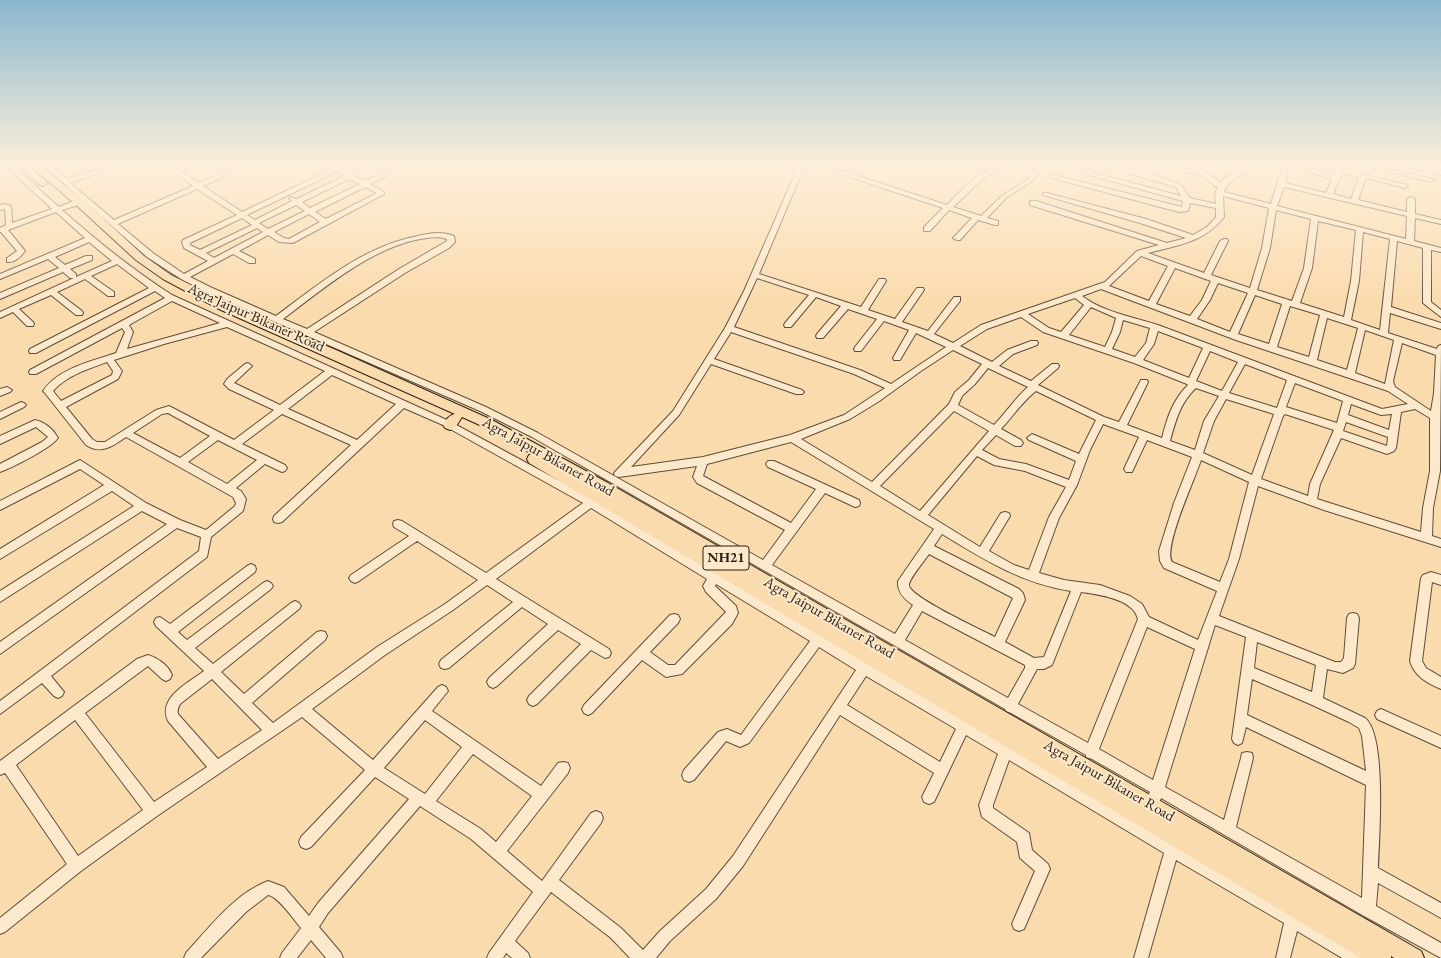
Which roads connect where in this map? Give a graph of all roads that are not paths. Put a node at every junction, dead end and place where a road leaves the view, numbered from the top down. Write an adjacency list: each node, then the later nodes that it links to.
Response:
1 (9, 212): 34 (street)
2 (51, 212): 34 (street)
3 (73, 212): 41 (street)
4 (76, 212): 154 (highway, Agra Jaipur Bikaner Road / NH21)
5 (87, 212): 26 (highway, Agra Jaipur Bikaner Road / NH21)
6 (96, 212): 26 (street)
7 (139, 212): 30 (street)
8 (237, 212): 24 (street)
9 (246, 212): 24 (street)
10 (278, 212): 33 (street)
11 (311, 212): 31 (street); 37 (street)
12 (348, 212): 31 (street)
13 (782, 212): 58 (street)
14 (944, 212): 35 (street)
15 (963, 212): 27 (street)
16 (986, 212): 27 (street)
17 (1060, 212): 44 (street)
18 (1109, 212): 39 (street)
19 (1219, 212): 39 (street)
20 (1272, 212): 68 (street)
21 (1287, 212): 28 (street)
22 (1398, 212): 25 (street)
23 (1411, 212): 25 (street)
24 (241, 214): 33 (street); 48 (street)
25 (1411, 215): 29 (street); 43 (street)
26 (101, 217): 30 (street); 182 (highway, Agra Jaipur Bikaner Road / NH21)
27 (980, 217): 32 (street); 38 (street)
28 (1316, 219): 36 (street); 77 (street)
29 (1441, 222)
30 (113, 223): 62 (street)
31 (326, 223): 37 (street)
32 (995, 223)
33 (255, 224): 37 (street); 48 (street)
34 (4, 229): 52 (street)
35 (927, 229)
36 (1360, 230): 40 (street); 92 (street)
37 (268, 232): 47 (street)
38 (957, 238)
39 (1194, 238): 44 (street)
40 (1394, 238): 43 (street); 81 (street)
41 (90, 239): 50 (street); 53 (street)
42 (1224, 241): 63 (street)
43 (1410, 242): 45 (street)
44 (1168, 246): 49 (street)
45 (1427, 246): 46 (street); 87 (street)
46 (1441, 250)
47 (234, 251): 54 (street); 55 (street)
48 (200, 253): 54 (street)
49 (1140, 253): 56 (street); 65 (street)
50 (49, 256): 57 (street); 61 (street)
51 (89, 258): 57 (street)
52 (10, 260)
53 (118, 261): 60 (street); 66 (street)
54 (214, 261): 62 (street)
55 (252, 261)
56 (1173, 264): 63 (street); 79 (street)
57 (64, 268): 59 (street); 73 (street)
58 (755, 275): 71 (street); 101 (street)
59 (73, 276)
60 (85, 276): 69 (street); 70 (street)
61 (0, 277)
62 (184, 277): 90 (street)
63 (1211, 278): 68 (street); 91 (street)
64 (882, 281): 82 (street)
65 (1101, 286): 72 (street); 79 (street)
66 (155, 288): 74 (street); 116 (street)
67 (920, 290): 93 (street)
68 (1252, 291): 77 (street); 105 (street)
69 (52, 292): 80 (street); 83 (street)
70 (111, 294)
71 (814, 294): 78 (street); 97 (street)
72 (1076, 295): 76 (street); 85 (street)
73 (0, 296)
74 (172, 298): 95 (street); 96 (street)
75 (957, 299): 104 (street)
76 (1089, 304): 88 (street); 108 (street)
77 (1291, 304): 86 (street); 113 (street)
78 (847, 305): 82 (street); 107 (street)
79 (1151, 305): 91 (street)
80 (14, 309): 84 (street); 94 (street)
81 (1387, 309): 99 (street); 106 (street)
82 (862, 311): 89 (street)
83 (79, 313)
84 (3, 314)
85 (1022, 314): 108 (street); 111 (street)
86 (1324, 314): 92 (street); 125 (street)
87 (1441, 314)
88 (1120, 317): 100 (street); 117 (street)
89 (882, 318): 93 (street); 115 (street)
90 (277, 319): 103 (street); 103 (street)
91 (1192, 319): 105 (street)
92 (1347, 321): 98 (street)
93 (897, 323): 102 (street)
94 (30, 324)
95 (124, 324): 118 (street); 130 (street)
96 (228, 324): 118 (street); 129 (street)
97 (788, 325)
98 (1362, 326): 106 (street); 131 (street)
99 (1441, 326)
100 (1155, 327): 112 (street); 124 (street)
101 (729, 328): 123 (street); 137 (street)
102 (914, 329): 104 (street); 121 (street)
103 (308, 332): 182 (street)
104 (930, 335): 111 (street)
105 (1233, 335): 113 (street)
106 (1384, 335): 109 (street)
107 (820, 336)
108 (1063, 336): 117 (street)
109 (1398, 340): 119 (street); 138 (street)
110 (1034, 343): 126 (street)
111 (953, 346): 126 (street); 137 (street)
112 (1208, 347): 122 (street); 135 (street)
113 (1272, 348): 125 (street)
114 (1441, 348): 119 (street)
115 (858, 350)
116 (33, 351)
117 (1107, 351): 124 (street)
118 (120, 354): 120 (street)
119 (1440, 354): 133 (street)
120 (108, 358): 143 (street); 143 (street)
121 (897, 358)
122 (1243, 360): 132 (street); 140 (street)
123 (710, 361): 139 (street); 182 (street)
124 (1137, 361): 135 (street)
125 (1312, 362): 131 (street)
126 (990, 365): 136 (street); 145 (street)
127 (248, 366): 147 (street)
128 (1055, 366): 136 (street)
129 (331, 371): 142 (street); 147 (street)
130 (33, 372)
131 (1350, 376): 138 (street)
132 (1292, 378): 141 (street); 149 (street)
133 (1440, 378): 152 (street)
134 (1144, 382): 155 (street)
135 (1193, 384): 140 (street); 166 (street)
136 (1034, 386): 153 (street); 156 (street)
137 (891, 388): 162 (street)
138 (1391, 389): 146 (street)
139 (799, 392)
140 (1224, 395): 149 (street); 170 (street)
141 (1348, 400): 148 (street); 151 (street)
142 (403, 403): 154 (street); 167 (street)
143 (61, 405): 158 (street)
144 (21, 406): 150 (street)
145 (953, 406): 156 (street); 183 (street)
146 (1416, 406): 148 (street); 152 (street)
147 (281, 410): 167 (street); 168 (street)
148 (1397, 410): 160 (street)
149 (1282, 411): 157 (street); 179 (street)
150 (0, 416)
151 (1343, 417): 157 (street); 160 (street)
152 (1438, 417): 199 (street)
153 (1101, 419): 155 (street); 171 (street)
154 (453, 422): 182 (highway, Agra Jaipur Bikaner Road / NH21)
155 (1122, 426): 159 (street)
156 (995, 430): 165 (street); 169 (street)
157 (1339, 431): 160 (street); 187 (street)
158 (126, 433): 161 (street); 174 (street)
159 (1144, 435): 166 (street); 178 (street)
160 (1394, 435)
161 (217, 436): 168 (street); 174 (street)
162 (792, 438): 173 (street); 183 (street)
163 (1032, 438): 171 (street)
164 (0, 440): 176 (street)
165 (1018, 443)
166 (1164, 443): 170 (street)
167 (358, 444): 192 (street)
168 (236, 445): 172 (street)
169 (976, 451): 180 (street); 191 (street)
170 (1198, 455): 179 (street); 213 (street)
171 (1082, 459): 180 (street)
172 (264, 460): 177 (street); 185 (street)
173 (703, 461): 182 (street); 196 (street)
174 (180, 463): 185 (street)
175 (771, 464): 184 (street)
176 (0, 468)
177 (282, 468)
178 (1129, 469)
179 (1255, 480): 187 (street); 213 (street)
180 (1072, 485): 206 (street)
181 (111, 486): 186 (street); 189 (street); 203 (street)
182 (604, 487): 204 (street); 207 (street); 209 (street); 225 (highway, Agra Jaipur Bikaner Road / NH21); 279 (highway, Agra Jaipur Bikaner Road / NH21)
183 (873, 487): 191 (street)
184 (823, 488): 188 (street); 196 (street)
185 (228, 489): 197 (street)
186 (2, 502)
187 (1312, 502): 199 (street)
188 (855, 503)
189 (142, 506): 193 (street); 214 (street)
190 (1005, 516): 202 (street)
191 (921, 517): 195 (street)
192 (278, 519)
193 (176, 523): 197 (street); 233 (street)
194 (398, 524): 198 (street)
195 (941, 528): 201 (street); 202 (street)
196 (792, 529): 204 (street)
197 (213, 530): 242 (street)
198 (417, 536): 208 (street); 209 (street)
199 (1426, 539): 200 (street)
200 (1441, 543)
201 (927, 548): 216 (street); 230 (street)
202 (982, 553): 206 (street)
203 (0, 555)
204 (765, 566): 228 (street)
205 (251, 570): 224 (street)
206 (1032, 576): 212 (street)
207 (715, 577): 225 (street); 235 (street)
208 (355, 578)
209 (487, 579): 215 (street); 255 (street)
210 (1441, 580): 245 (street)
211 (267, 586): 231 (street)
212 (1078, 587): 221 (street); 237 (street)
213 (1224, 589): 220 (street)
214 (0, 597)
215 (522, 601): 223 (street); 238 (street)
216 (920, 604): 228 (street); 230 (street)
217 (295, 606): 240 (street)
218 (1353, 618): 236 (street)
219 (674, 619): 235 (street)
220 (1212, 619): 226 (street); 232 (street)
221 (1145, 621): 232 (street); 266 (street)
222 (160, 622): 224 (street)
223 (557, 622): 229 (street); 244 (street)
224 (170, 631): 231 (street)
225 (821, 635): 239 (street); 273 (street); 307 (highway, Agra Jaipur Bikaner Road / NH21)
226 (1252, 635): 236 (street); 241 (street)
227 (321, 636): 250 (street)
228 (897, 642): 252 (street)
229 (590, 643): 234 (street); 248 (street)
230 (998, 644): 237 (street)
231 (187, 647): 240 (street)
232 (1202, 647): 275 (street)
233 (0, 649)
234 (605, 653)
235 (642, 654): 254 (street)
236 (1322, 662): 249 (street)
237 (1031, 663): 252 (street)
238 (445, 664)
239 (864, 668): 251 (street); 260 (street)
240 (212, 671): 250 (street); 269 (street)
241 (1247, 671): 249 (street); 259 (street)
242 (43, 676): 247 (street); 253 (street)
243 (166, 676): 256 (street)
244 (493, 682)
245 (1441, 683)
246 (442, 691): 257 (street)
247 (58, 692)
248 (533, 700)
249 (1317, 700): 274 (street)
250 (244, 702): 261 (street)
251 (838, 707): 272 (street); 303 (street)
252 (1010, 707): 266 (street)
253 (0, 708)
254 (588, 709)
255 (303, 710): 261 (street); 271 (street)
256 (77, 712): 268 (street); 280 (street)
257 (423, 712): 264 (street); 271 (street)
258 (1380, 715): 263 (street)
259 (1242, 720): 262 (street); 274 (street)
260 (964, 726): 265 (street); 272 (street)
261 (272, 731): 269 (street)
262 (1238, 739)
263 (1441, 742)
264 (471, 746): 276 (street); 278 (street)
265 (1006, 751): 284 (street); 292 (street)
266 (1091, 752): 275 (street)
267 (1247, 758): 282 (street)
268 (3, 767): 286 (street)
269 (217, 768): 280 (street)
270 (563, 768): 276 (street)
271 (374, 769): 278 (street); 283 (street)
272 (943, 771): 277 (street)
273 (689, 775)
274 (1373, 781): 287 (street)
275 (1156, 790): 279 (street); 282 (street)
276 (542, 795): 285 (street)
277 (929, 797)
278 (422, 800): 285 (street); 294 (street)
279 (1152, 806): 308 (highway, Agra Jaipur Bikaner Road / NH21)
280 (152, 811): 286 (street)
281 (596, 818): 288 (street)
282 (1228, 831): 289 (street)
283 (306, 842)
284 (1172, 849): 291 (street); 304 (street)
285 (498, 851): 288 (street)
286 (76, 866): 293 (street)
287 (1371, 872): 289 (street); 290 (street)
288 (547, 886): 295 (street); 302 (street)
289 (1369, 911): 296 (street)
290 (1441, 911)
291 (1292, 920): 305 (street); 306 (street)
292 (1019, 924)
293 (0, 927)
294 (310, 929): 297 (street); 298 (street); 299 (street)
295 (506, 943): 300 (street); 301 (street)
296 (1441, 951)
297 (191, 958)
298 (287, 958)
299 (336, 958)
300 (494, 958)
301 (523, 958)
302 (641, 958)
303 (646, 958)
304 (1141, 958)
305 (1283, 958)
306 (1356, 958)
307 (1381, 958)
308 (1414, 958)

